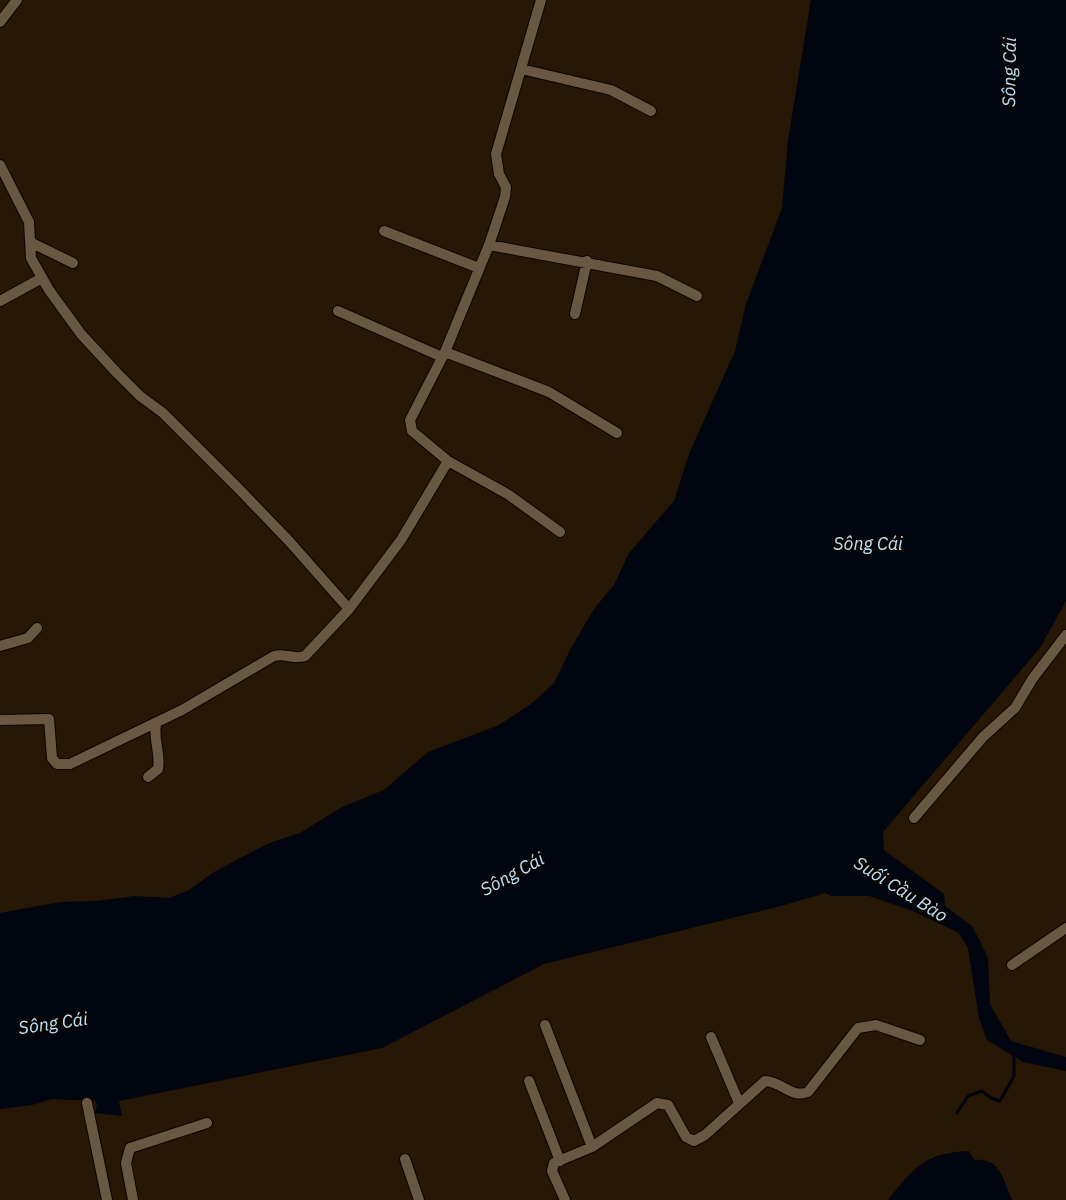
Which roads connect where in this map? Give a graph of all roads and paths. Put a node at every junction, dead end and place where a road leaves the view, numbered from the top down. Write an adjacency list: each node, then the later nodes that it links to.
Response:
1 (17, 0): 3 (street)
2 (541, 0): 4 (street)
3 (0, 22)
4 (521, 69): 5 (street); 9 (street)
5 (651, 111)
6 (0, 165): 8 (street)
7 (384, 231): 12 (street)
8 (30, 242): 11 (street); 13 (street)
9 (489, 245): 10 (street); 12 (street)
10 (587, 261): 14 (street); 17 (street)
11 (73, 263)
12 (479, 268): 18 (street)
13 (42, 278): 15 (street); 22 (street)
14 (696, 296)
15 (0, 302)
16 (338, 311): 18 (street)
17 (575, 314)
18 (444, 355): 19 (street); 20 (street)
19 (617, 433)
20 (448, 461): 21 (street); 22 (street)
21 (560, 532)
22 (349, 609): 27 (street)
23 (37, 628): 25 (street)
24 (1066, 635): 29 (street)
25 (0, 646)
26 (0, 720): 27 (street)
27 (156, 724): 28 (street)
28 (148, 777)
29 (914, 818)
30 (1066, 928): 31 (street)
31 (1012, 966)
32 (544, 1025): 39 (street)
33 (711, 1037): 36 (street)
34 (920, 1040): 36 (street)
35 (529, 1082): 41 (street)
36 (739, 1102): 39 (street)
37 (87, 1103): 42 (street)
38 (207, 1123): 43 (street)
39 (592, 1147): 41 (street)
40 (405, 1159): 44 (street)
41 (560, 1161): 45 (street)
42 (107, 1200)
43 (133, 1200)
44 (419, 1200)
45 (565, 1200)

